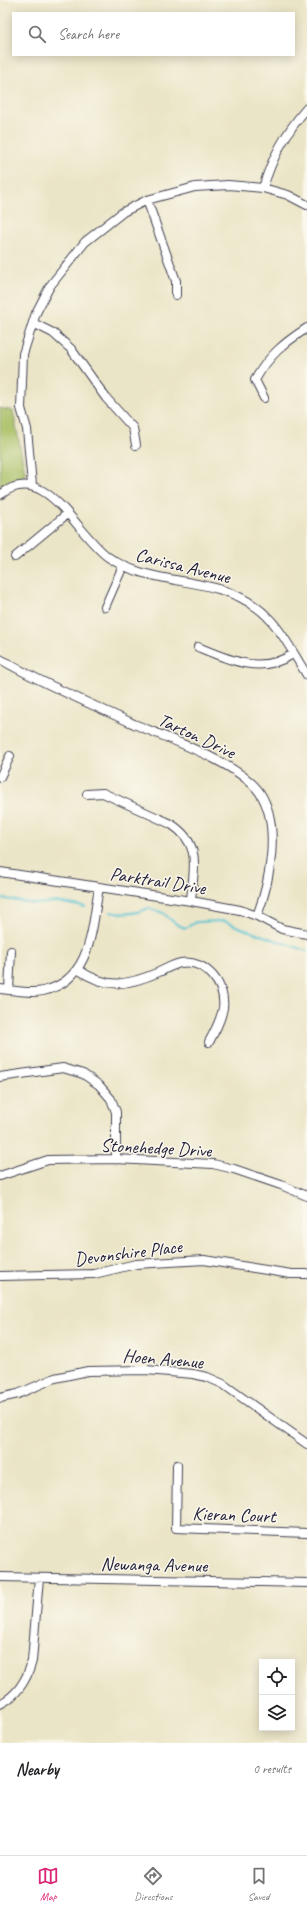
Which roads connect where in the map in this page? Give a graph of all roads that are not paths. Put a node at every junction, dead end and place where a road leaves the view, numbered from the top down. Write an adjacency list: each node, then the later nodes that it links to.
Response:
1 (307, 108): 2 (street)
2 (263, 188): 3 (street); 4 (street)
3 (147, 200): 5 (street); 6 (street)
4 (307, 205)
5 (176, 294)
6 (33, 323): 9 (street); 10 (street)
7 (307, 328): 8 (street)
8 (264, 398)
9 (136, 445)
10 (32, 485): 11 (street); 12 (street, Carissa Avenue)
11 (0, 495)
12 (67, 514): 13 (street); 14 (street, Carissa Avenue)
13 (15, 557)
14 (123, 566): 15 (street); 17 (street, Carissa Avenue)
15 (105, 607)
16 (198, 647): 17 (street)
17 (293, 654): 19 (street, Carissa Avenue)
18 (0, 659): 26 (street, Tarton Drive)
19 (307, 675)
20 (10, 756): 21 (street)
21 (0, 777)
22 (87, 794): 25 (street)
23 (0, 872): 24 (street, Parktrail Drive)
24 (99, 887): 25 (street, Parktrail Drive); 29 (street)
25 (191, 901): 26 (street, Parktrail Drive)
26 (257, 916): 27 (street, Parktrail Drive)
27 (307, 934)
28 (11, 951): 30 (street)
29 (79, 970): 30 (street); 31 (street)
30 (4, 990)
31 (209, 1042)
32 (0, 1077): 33 (street)
33 (116, 1159): 34 (street, Stonehedge Drive); 35 (street, Stonehedge Drive)
34 (0, 1176)
35 (307, 1196)
36 (307, 1274): 37 (street, Devonshire Place)
37 (0, 1276)
38 (0, 1398): 39 (street, Hoen Avenue)
39 (307, 1444)
40 (177, 1465): 41 (street, Kieran Court)
41 (307, 1533)
42 (0, 1577): 43 (street, Newanga Avenue)
43 (39, 1578): 44 (street, Newanga Avenue); 45 (street)
44 (307, 1583)
45 (0, 1704)

